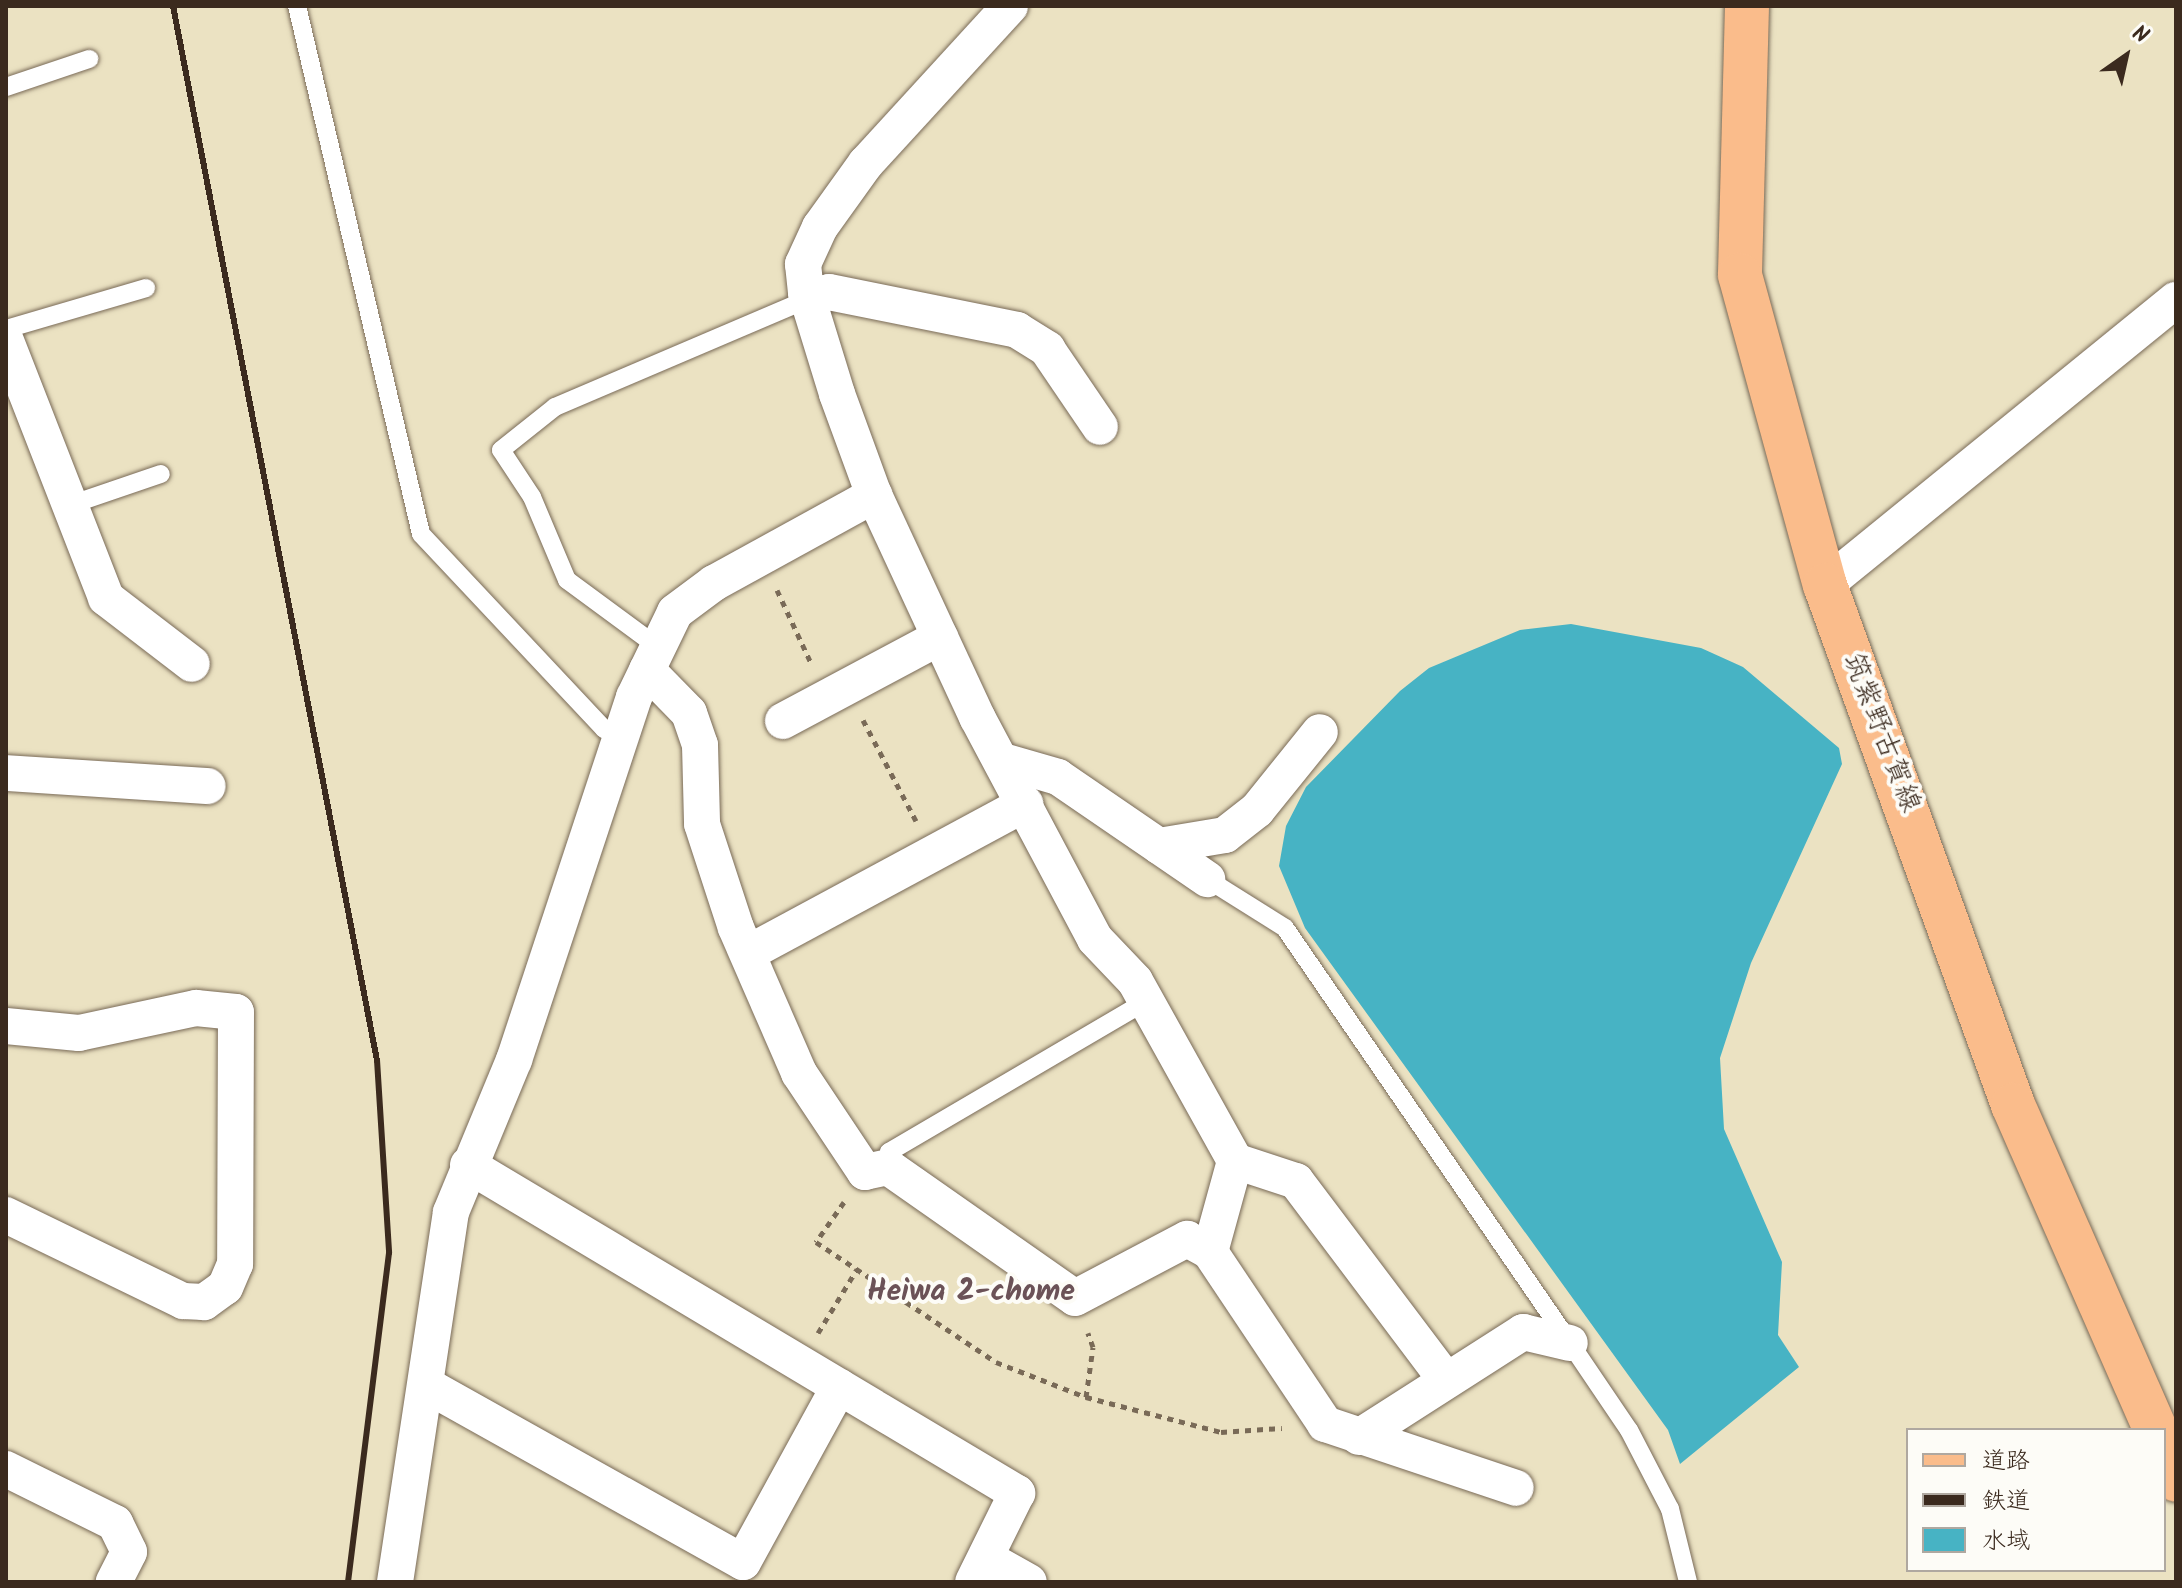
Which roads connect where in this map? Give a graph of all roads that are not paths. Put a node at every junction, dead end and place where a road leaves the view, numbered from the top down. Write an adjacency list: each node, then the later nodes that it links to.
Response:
1 (297, 6): 21 (lane)
2 (1010, 6): 7 (street)
3 (1747, 6): 15 (main road, 筑紫野古賀線)
4 (89, 59): 5 (lane)
5 (6, 87)
6 (146, 288): 9 (lane)
7 (808, 299): 11 (street); 13 (street); 17 (lane)
8 (2176, 300): 15 (street)
9 (6, 329)
10 (6, 341): 14 (street)
11 (1100, 427)
12 (161, 474): 14 (lane)
13 (874, 495): 16 (street); 17 (street)
14 (67, 506): 18 (street)
15 (1825, 585): 40 (main road, 筑紫野古賀線)
16 (940, 637): 19 (street); 22 (street)
17 (653, 658): 21 (street); 28 (street)
18 (192, 664)
19 (783, 721)
20 (1320, 732): 26 (street)
21 (620, 736): 32 (street)
22 (1003, 761): 25 (street); 26 (street)
23 (6, 773): 24 (street)
24 (208, 786)
25 (1025, 804): 28 (street); 29 (street)
26 (1159, 846): 27 (street)
27 (1207, 879): 36 (lane)
28 (748, 953): 33 (street)
29 (1146, 1001): 31 (street); 33 (lane)
30 (6, 1026): 34 (street)
31 (1235, 1161): 35 (street); 37 (street)
32 (468, 1165): 38 (street); 39 (street)
33 (877, 1169): 35 (street)
34 (6, 1215)
35 (1210, 1252): 41 (street)
36 (1570, 1343): 37 (street); 50 (lane)
37 (1446, 1380): 41 (street)
38 (426, 1385): 39 (street); 48 (street)
39 (839, 1387): 46 (street)
40 (2155, 1428)
41 (1359, 1437): 45 (street)
42 (2166, 1455): 44 (main road)
43 (6, 1469): 47 (street)
44 (2176, 1480)
45 (1516, 1488)
46 (979, 1570): 49 (street)
47 (114, 1582)
48 (395, 1582)
49 (1029, 1582)
50 (1688, 1582)

